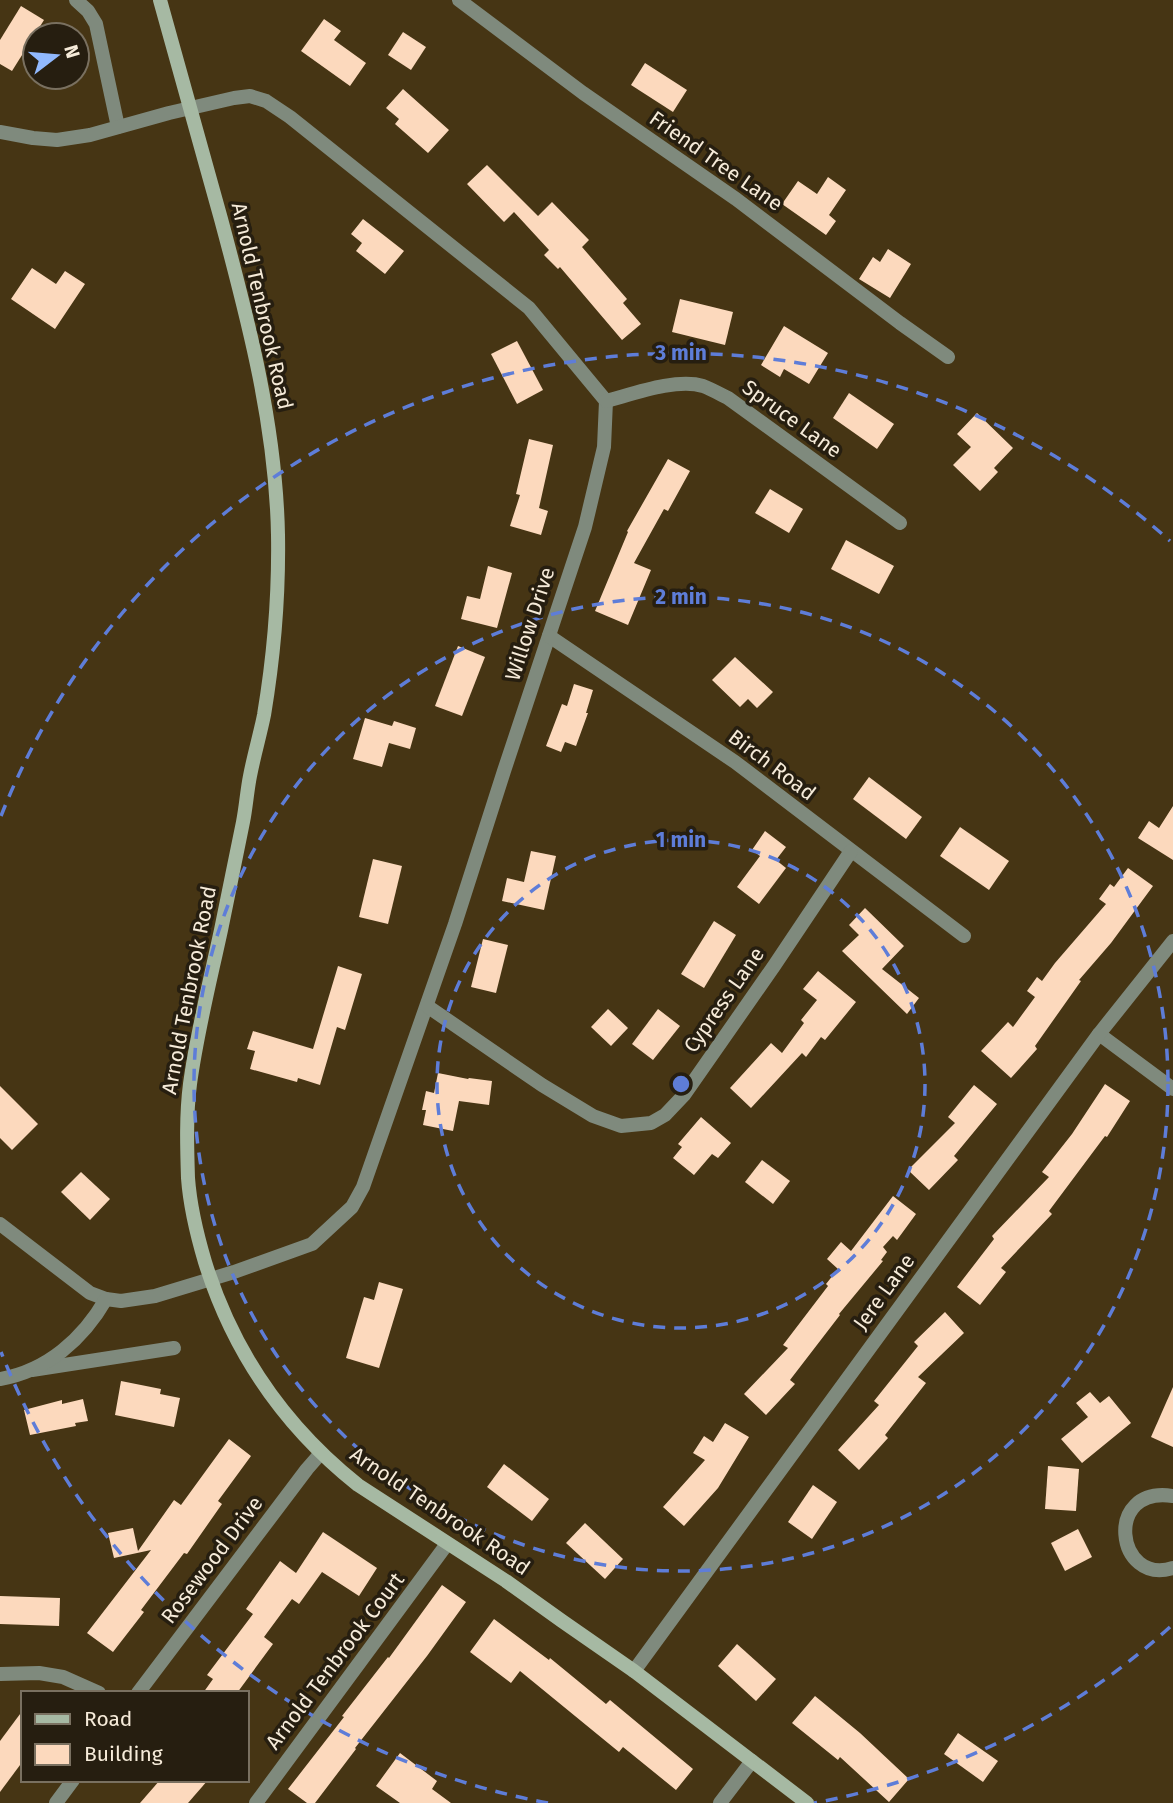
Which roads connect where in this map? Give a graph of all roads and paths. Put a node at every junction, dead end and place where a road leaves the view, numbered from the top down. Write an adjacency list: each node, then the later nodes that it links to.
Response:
1 (76, 0): 5 (street)
2 (160, 0): 4 (street, Arnold Tenbrook Road)
3 (458, 0): 7 (street, Friend Tree Lane)
4 (190, 108): 5 (street); 8 (street); 18 (street, Arnold Tenbrook Road)
5 (118, 127): 6 (street)
6 (0, 132)
7 (948, 357)
8 (606, 401): 9 (street, Spruce Lane); 10 (street, Willow Drive)
9 (900, 523)
10 (549, 635): 11 (street, Birch Road); 14 (street, Willow Drive)
11 (851, 851): 12 (street, Birch Road); 14 (street, Cypress Lane)
12 (964, 936)
13 (1173, 941): 15 (street, Jere Lane)
14 (427, 1006): 18 (street, Willow Drive)
15 (1099, 1034): 16 (street); 27 (street, Jere Lane)
16 (1173, 1089)
17 (0, 1224): 19 (street)
18 (211, 1279): 19 (street, Willow Drive); 23 (street, Arnold Tenbrook Road)
19 (106, 1299): 21 (street)
20 (174, 1348): 21 (street)
21 (32, 1370): 22 (street)
22 (0, 1379)
23 (321, 1453): 25 (street, Arnold Tenbrook Road); 30 (street, Rosewood Drive)
24 (1173, 1496): 26 (street)
25 (447, 1544): 27 (street, Arnold Tenbrook Road); 34 (street, Arnold Tenbrook Court)
26 (1173, 1568)
27 (634, 1671): 31 (street, Arnold Tenbrook Road)
28 (0, 1674): 29 (street)
29 (94, 1691)
30 (140, 1691)
31 (752, 1761): 35 (street); 36 (street, Arnold Tenbrook Road)
32 (72, 1782): 33 (street)
33 (56, 1803)
34 (256, 1803)
35 (720, 1803)
36 (807, 1803)

